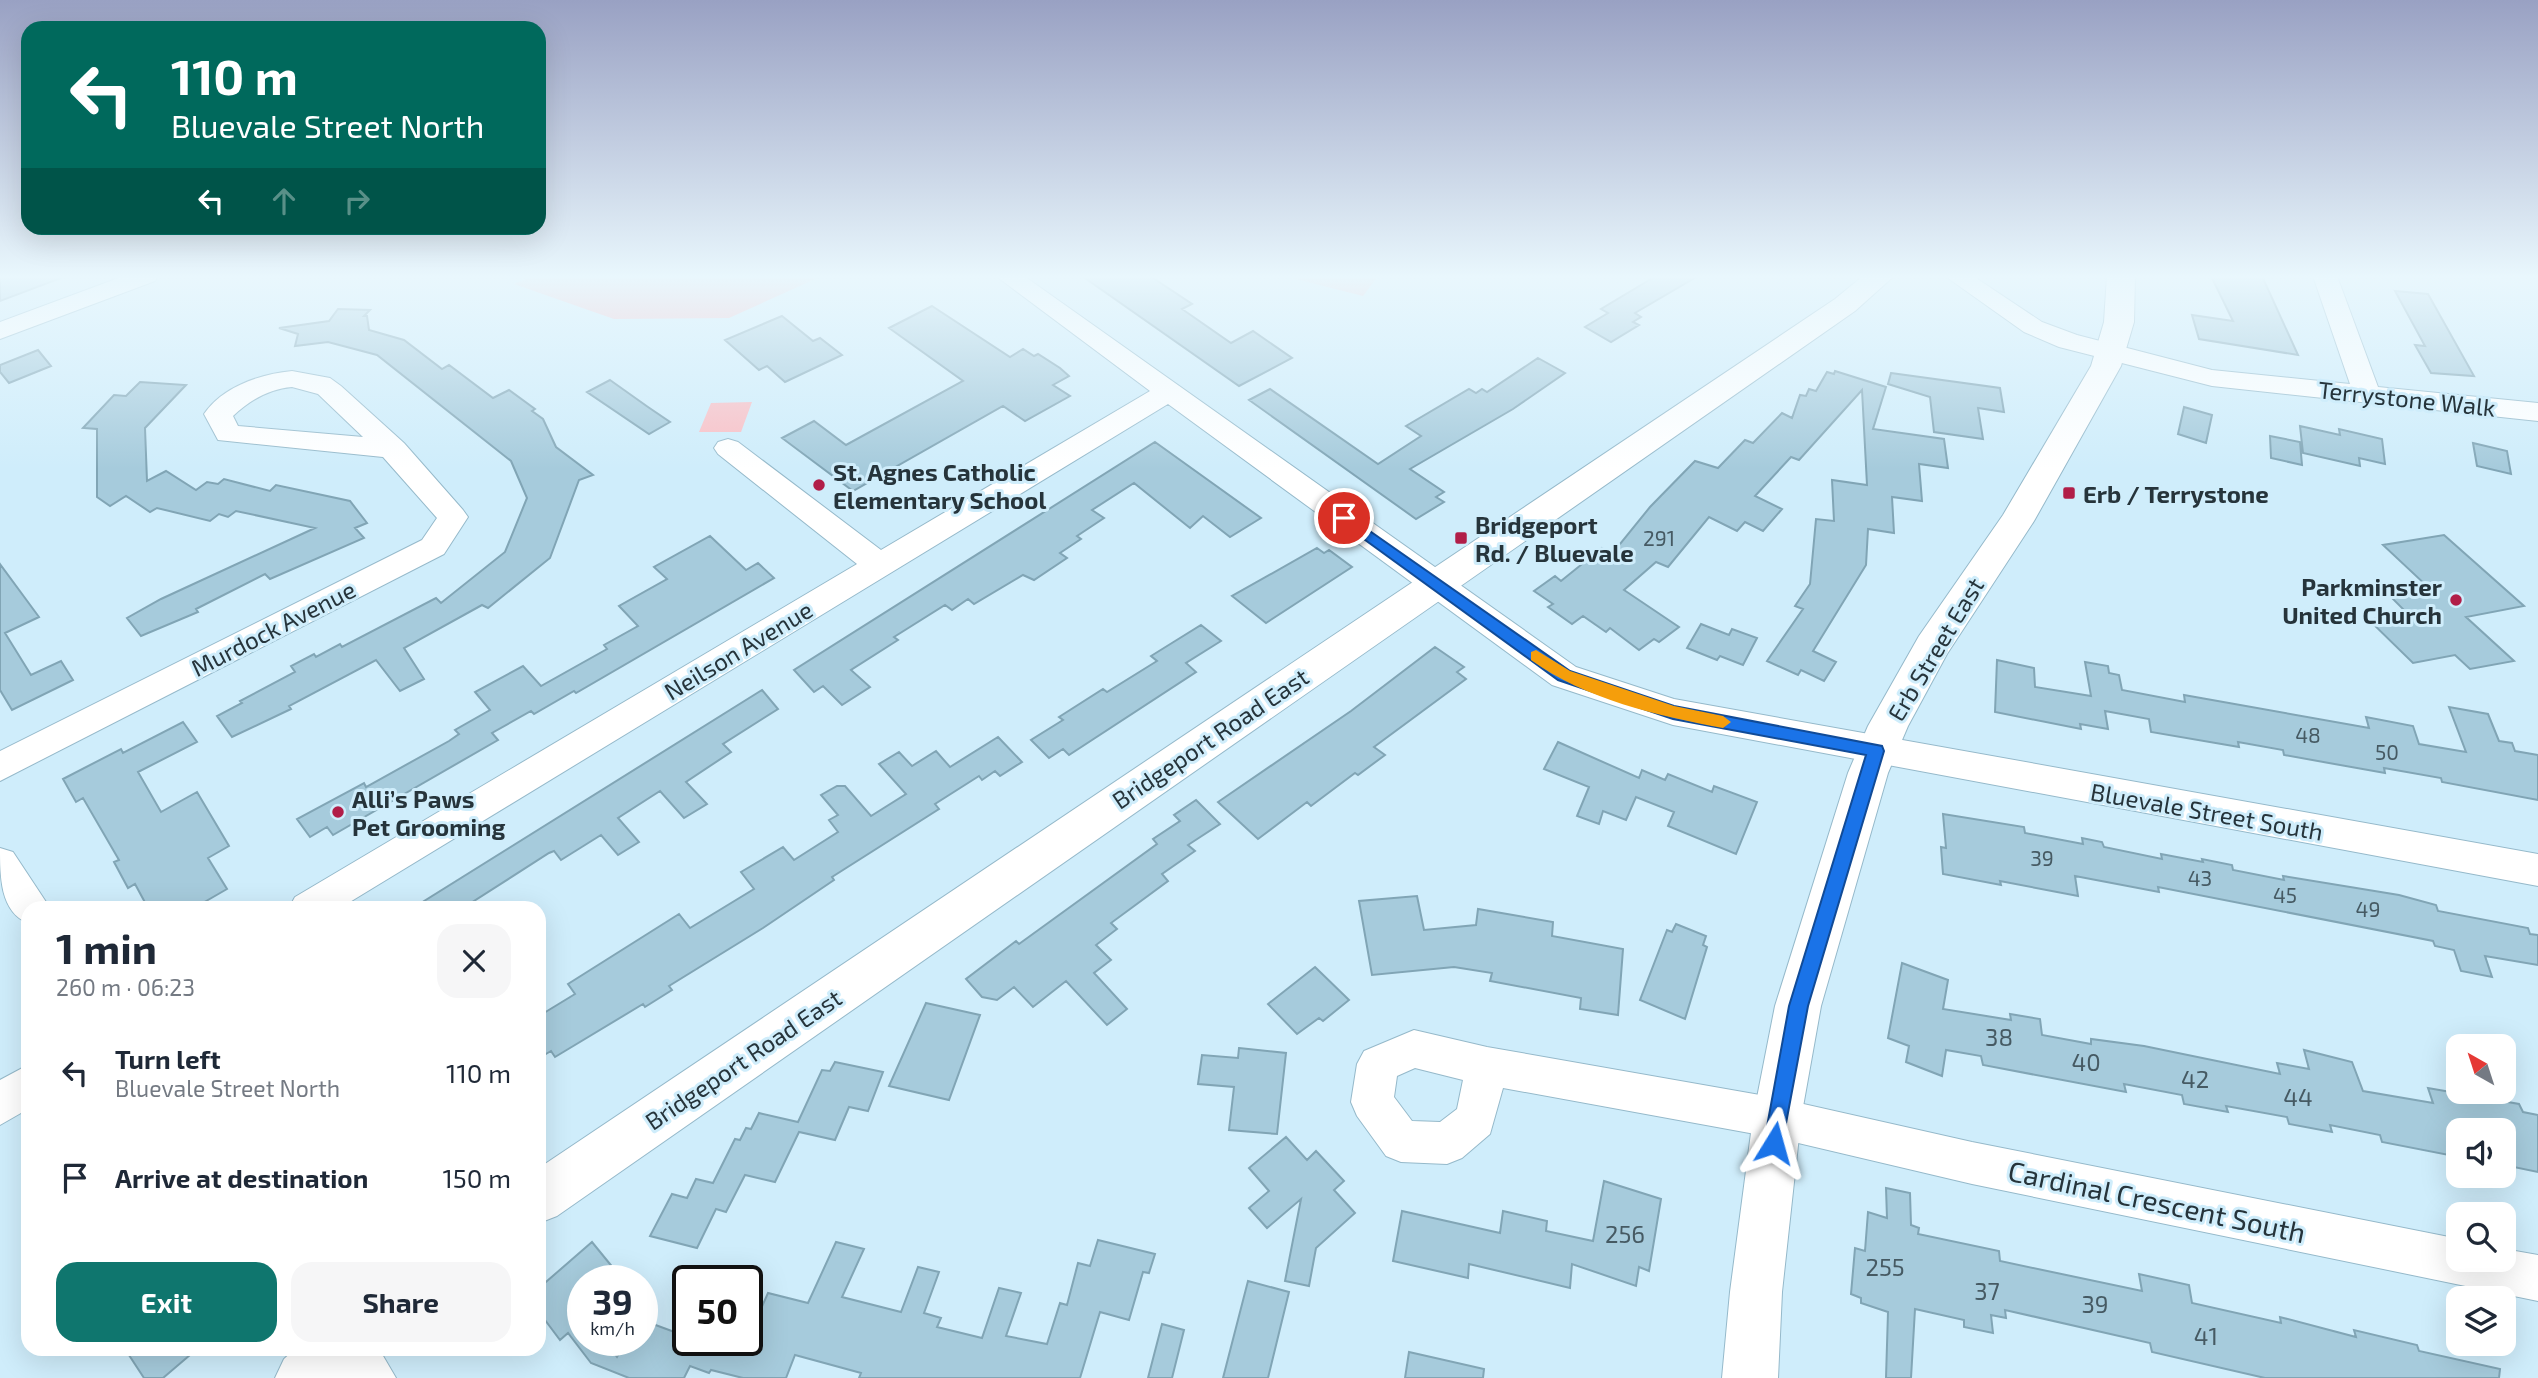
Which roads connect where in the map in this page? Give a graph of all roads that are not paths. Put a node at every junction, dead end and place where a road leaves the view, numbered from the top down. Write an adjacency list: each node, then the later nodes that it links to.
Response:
1 (1096, 340): 7 (street, Bluevale Street South)
2 (1793, 340): 13 (main road, Bridgeport Road East)
3 (2072, 340): 6 (street, Terrystone Walk)
4 (2115, 340): 6 (main road, Erb Street East)
5 (2348, 340): 8 (street)
6 (2112, 354): 8 (street, Terrystone Walk); 14 (main road, Erb Street East)
7 (1168, 393): 12 (street, Neilson Avenue); 13 (street, Bluevale Street South)
8 (2367, 394): 9 (street, Terrystone Walk)
9 (2538, 412)
10 (394, 449): 10 (street, Murdock Avenue); 15 (street, Murdock Avenue)
11 (728, 449): 12 (street)
12 (879, 565): 19 (street, Neilson Avenue)
13 (1436, 584): 14 (street, Bluevale Street South); 24 (main road, Bridgeport Road East)
14 (1876, 751): 17 (street, Bluevale Street South); 23 (main road, Erb Street East)
15 (0, 767)
16 (0, 863): 18 (street)
17 (2538, 870)
18 (26, 901)
19 (320, 901)
20 (1487, 1066): 23 (street, Cardinal Crescent South)
21 (21, 1089): 22 (street)
22 (0, 1105)
23 (1777, 1118): 25 (street, Cardinal Crescent South); 30 (main road, Erb Street East)
24 (546, 1193)
25 (2538, 1278)
26 (330, 1356): 28 (main road)
27 (355, 1356): 29 (street)
28 (303, 1378)
29 (372, 1378)
30 (1750, 1378)

